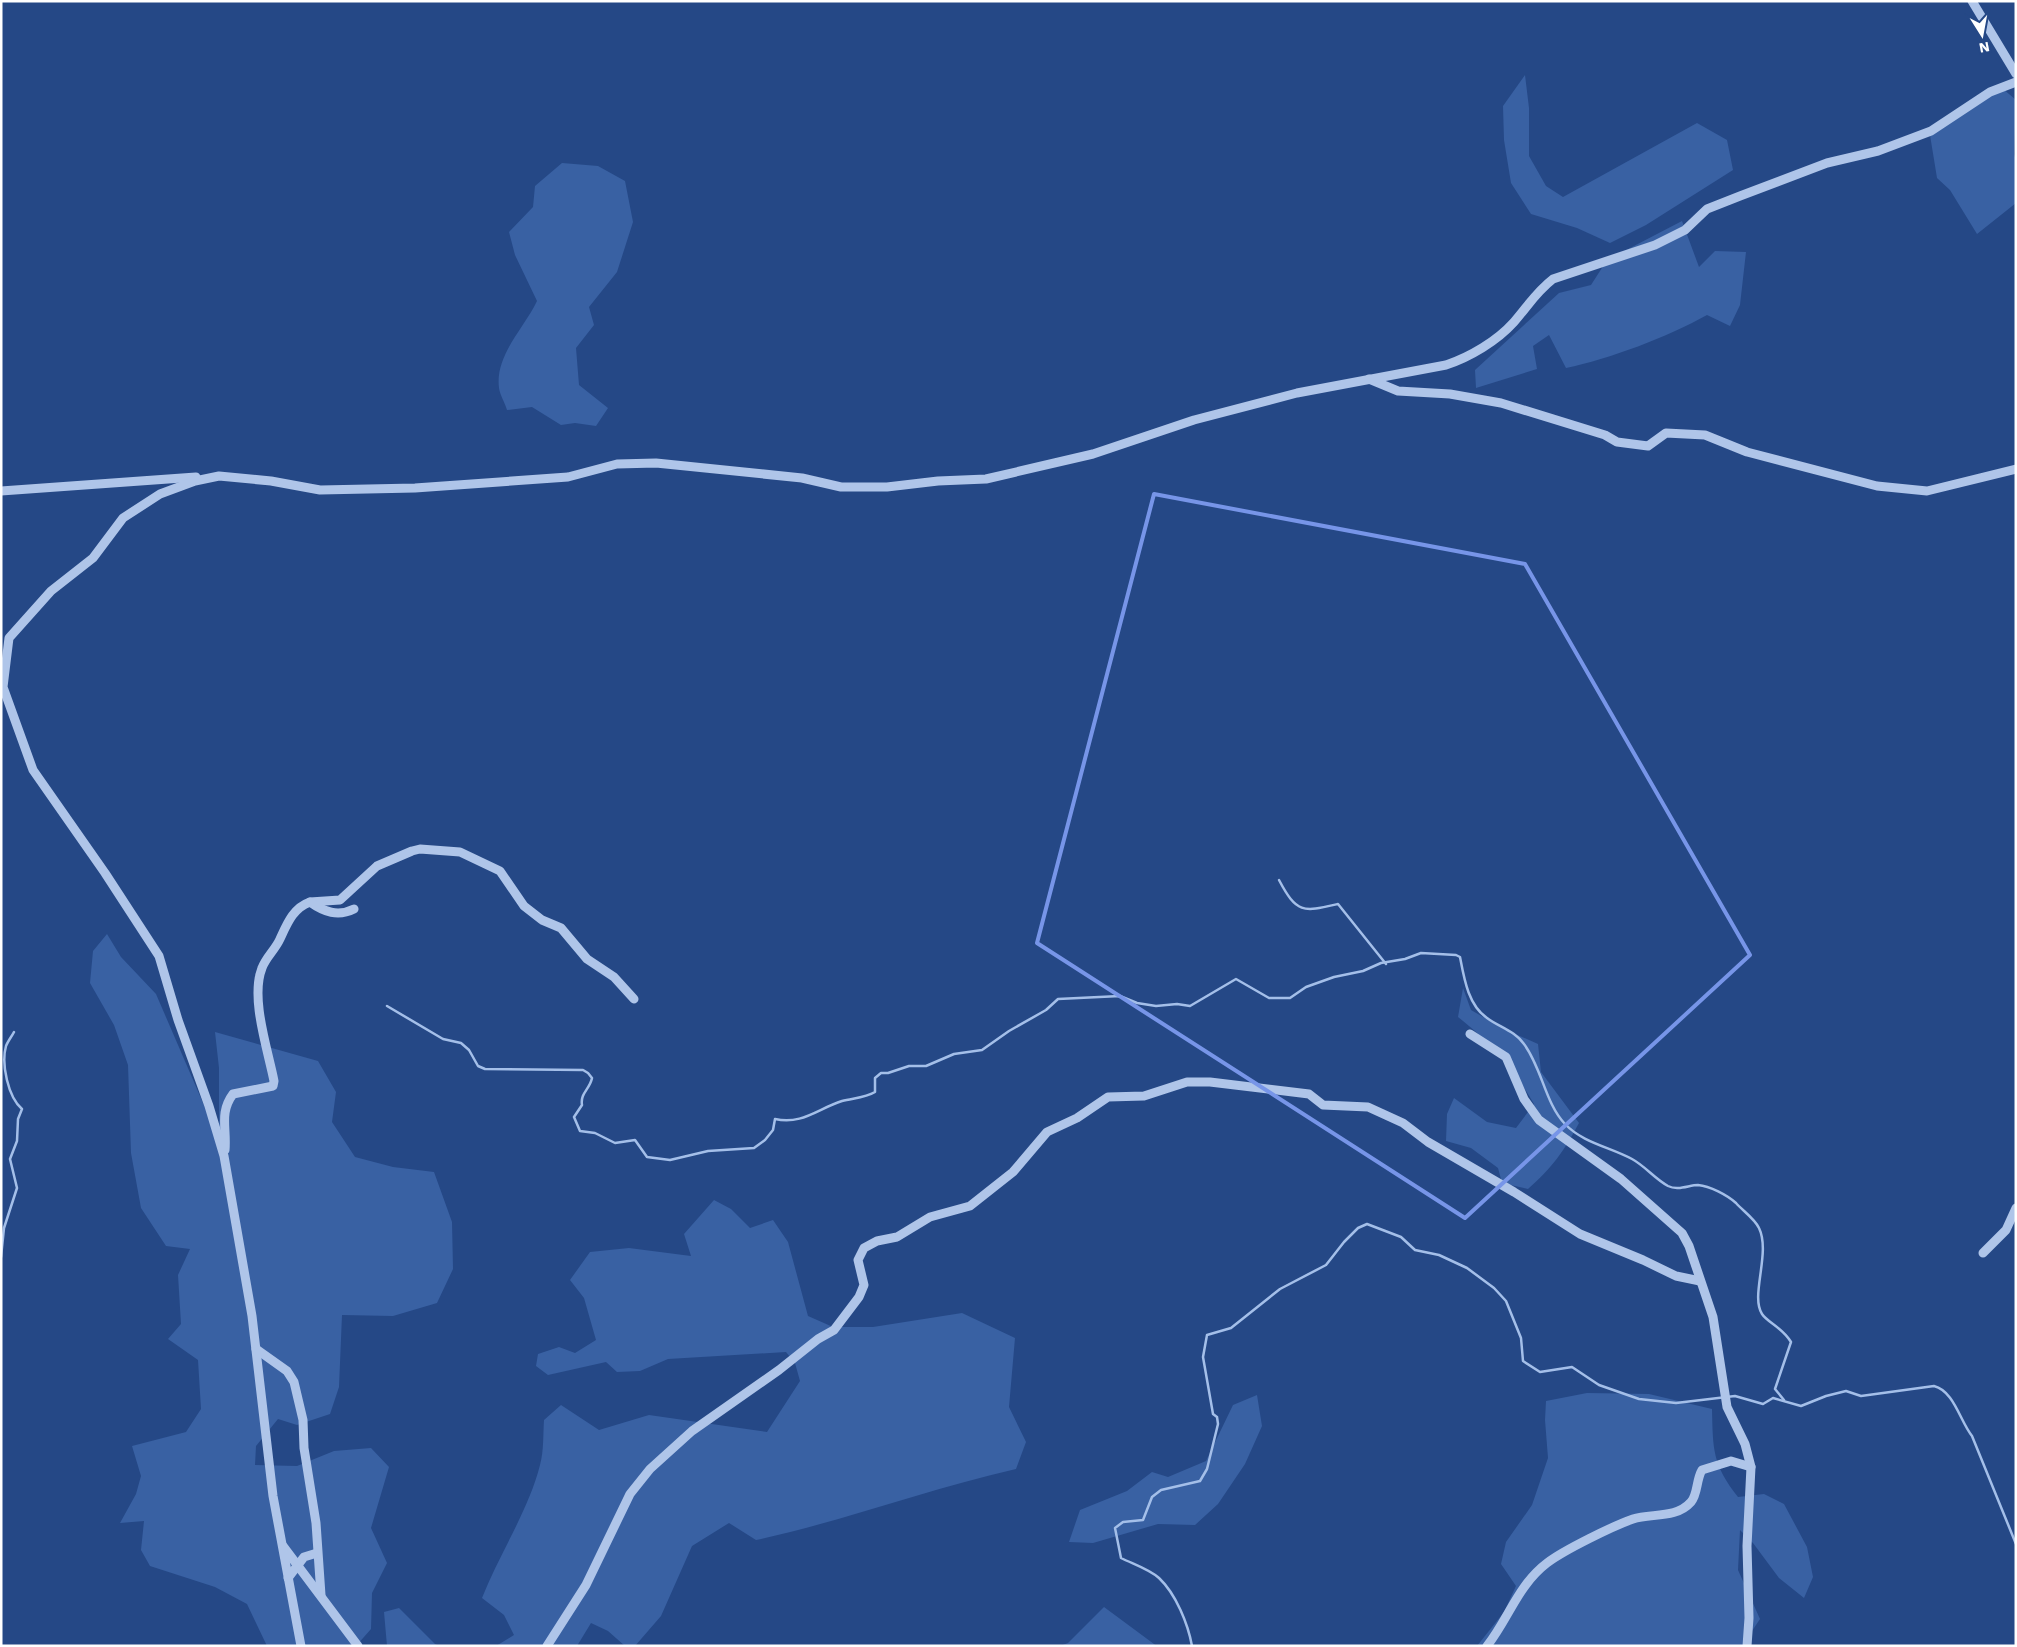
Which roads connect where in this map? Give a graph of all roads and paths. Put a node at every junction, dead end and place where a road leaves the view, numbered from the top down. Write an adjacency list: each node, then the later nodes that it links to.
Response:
1 (1972, 1): 2 (street)
2 (2016, 74)
3 (2016, 82): 4 (street)
4 (1369, 379): 5 (street); 6 (street)
5 (2016, 469)
6 (219, 476): 7 (street); 12 (street)
7 (1, 491)
8 (310, 902): 9 (street); 10 (street); 12 (street)
9 (354, 910)
10 (634, 999)
11 (1470, 1034): 15 (street)
12 (224, 1156): 16 (street)
13 (2016, 1208): 14 (street)
14 (1983, 1253)
15 (1700, 1281): 17 (street); 26 (street)
16 (256, 1349): 18 (street); 19 (street)
17 (1750, 1467): 27 (street); 28 (street)
18 (282, 1544): 20 (street); 21 (street)
19 (317, 1553): 20 (street); 22 (street)
20 (299, 1566): 21 (street); 22 (street)
21 (288, 1578): 24 (street)
22 (321, 1595): 23 (street)
23 (355, 1642): 25 (street)
24 (302, 1646)
25 (363, 1646)
26 (547, 1646)
27 (1488, 1646)
28 (1747, 1646)

